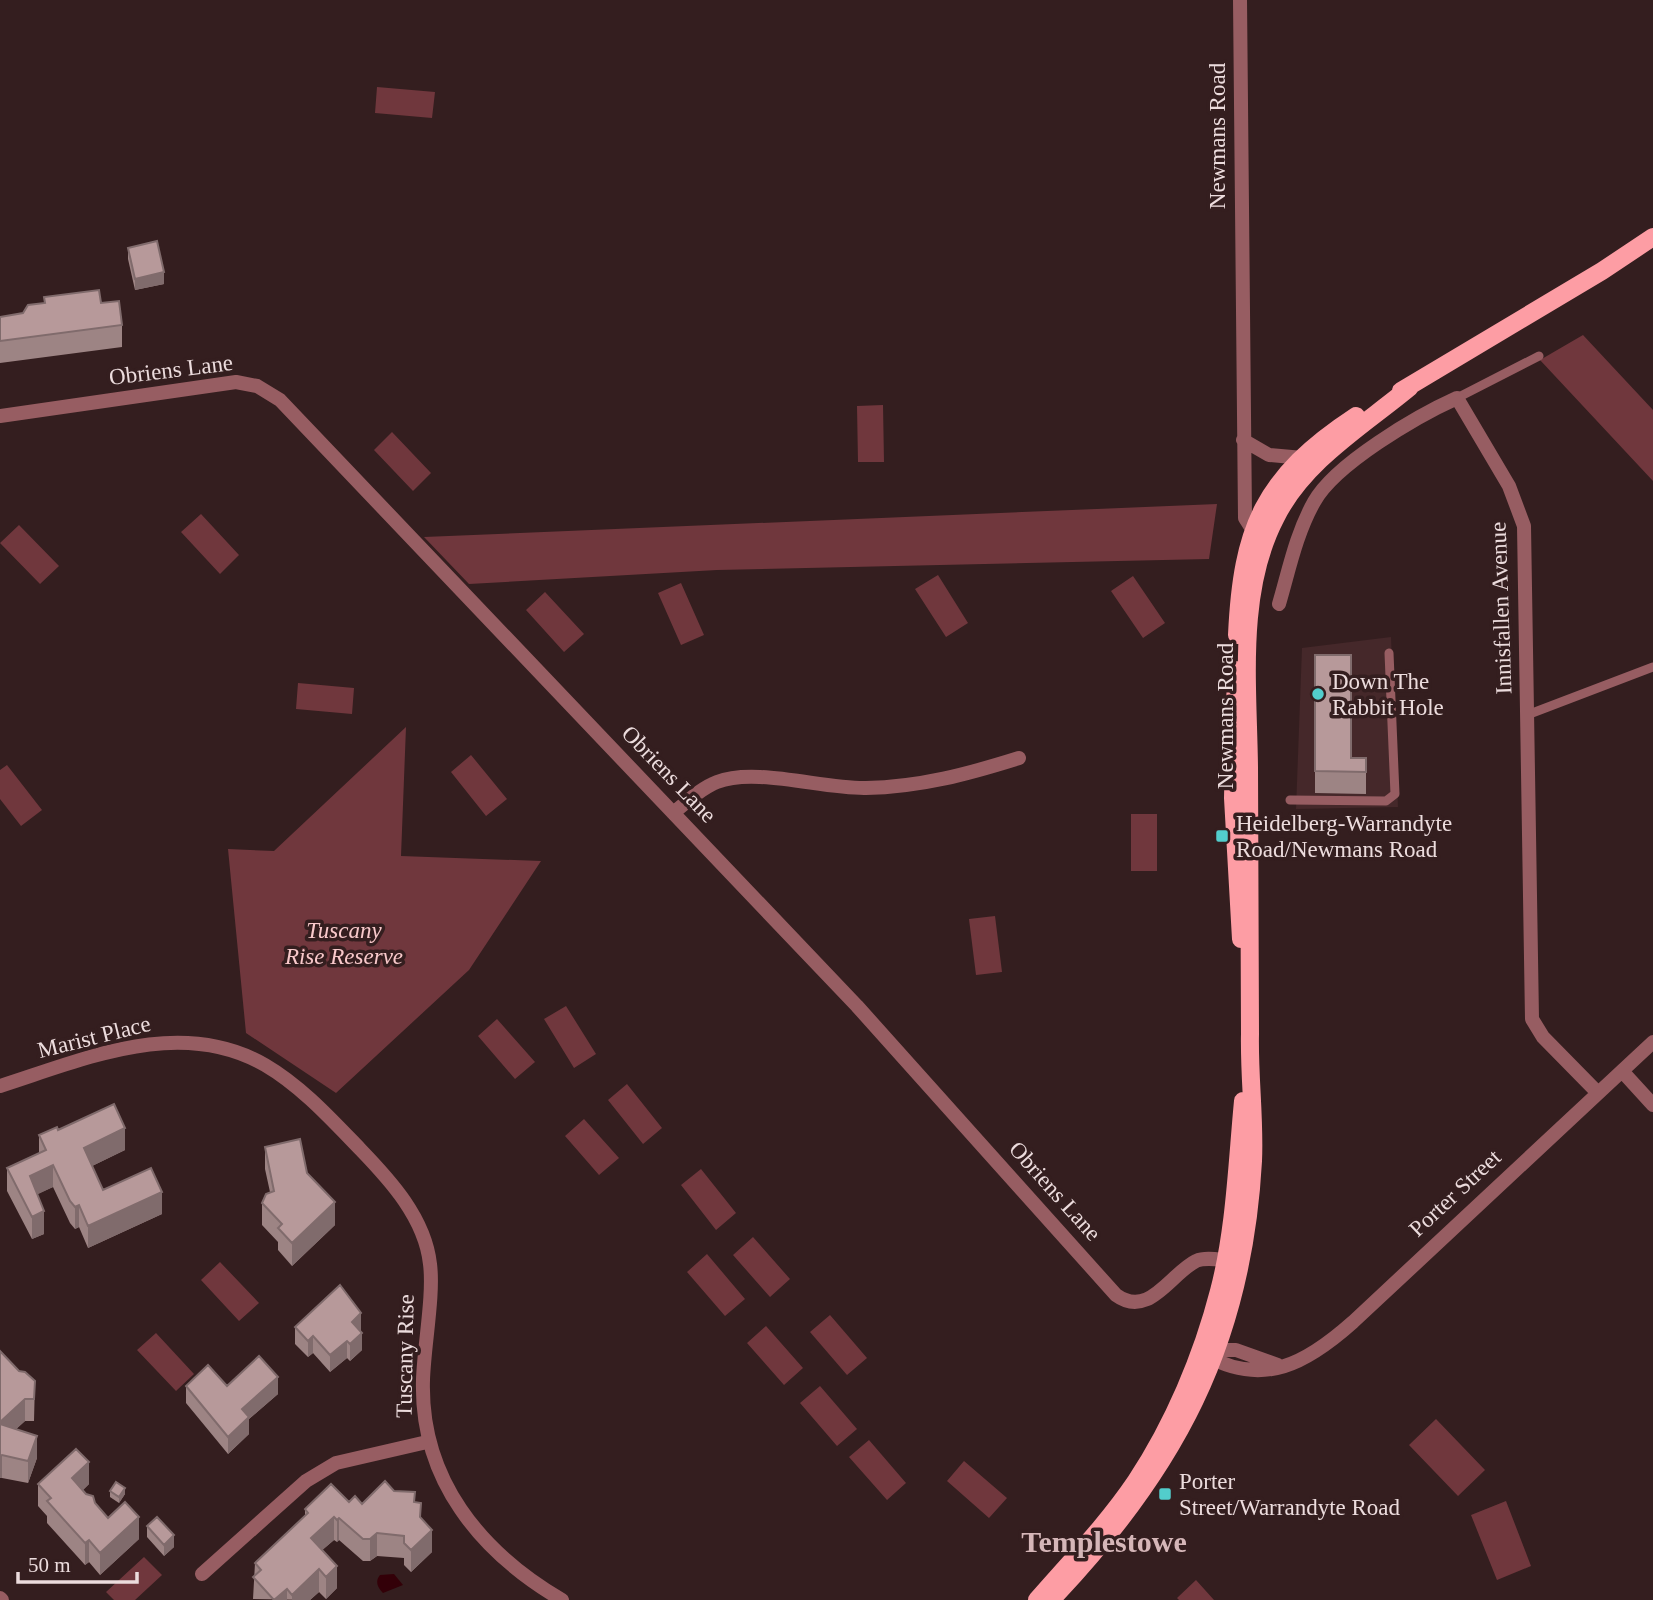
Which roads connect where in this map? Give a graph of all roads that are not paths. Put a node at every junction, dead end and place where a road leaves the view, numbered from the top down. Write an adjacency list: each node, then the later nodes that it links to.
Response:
1 (1240, 0): 7 (street, Newmans Road)
2 (1653, 237): 4 (main road)
3 (1539, 356): 5 (lane)
4 (1410, 387): 8 (main road); 9 (main road)
5 (1457, 398): 10 (street); 13 (street, Innisfallen Avenue)
6 (0, 416): 16 (street, Obriens Lane)
7 (1243, 440): 8 (street); 9 (street, Newmans Road)
8 (1303, 458): 9 (main road)
9 (1258, 537): 23 (main road, Newmans Road)
10 (1279, 604)
11 (1389, 653): 15 (lane)
12 (1653, 667): 13 (lane)
13 (1527, 715): 20 (street, Innisfallen Avenue)
14 (1018, 758): 16 (street)
15 (1290, 800)
16 (673, 813): 23 (street, Obriens Lane)
17 (1653, 1042): 18 (street, Porter Street)
18 (1622, 1071): 20 (street, Porter Street); 21 (street)
19 (0, 1086): 22 (street, Marist Place)
20 (1598, 1093): 24 (street, Porter Street)
21 (1653, 1105)
22 (341, 1129): 25 (street, Tuscany Rise)
23 (1233, 1261): 24 (main road, Newmans Road)
24 (1211, 1353): 28 (main road); 29 (main road)
25 (428, 1442): 26 (street); 27 (street, Tuscany Rise)
26 (202, 1574)
27 (562, 1600)
28 (1037, 1600)
29 (1051, 1600)

